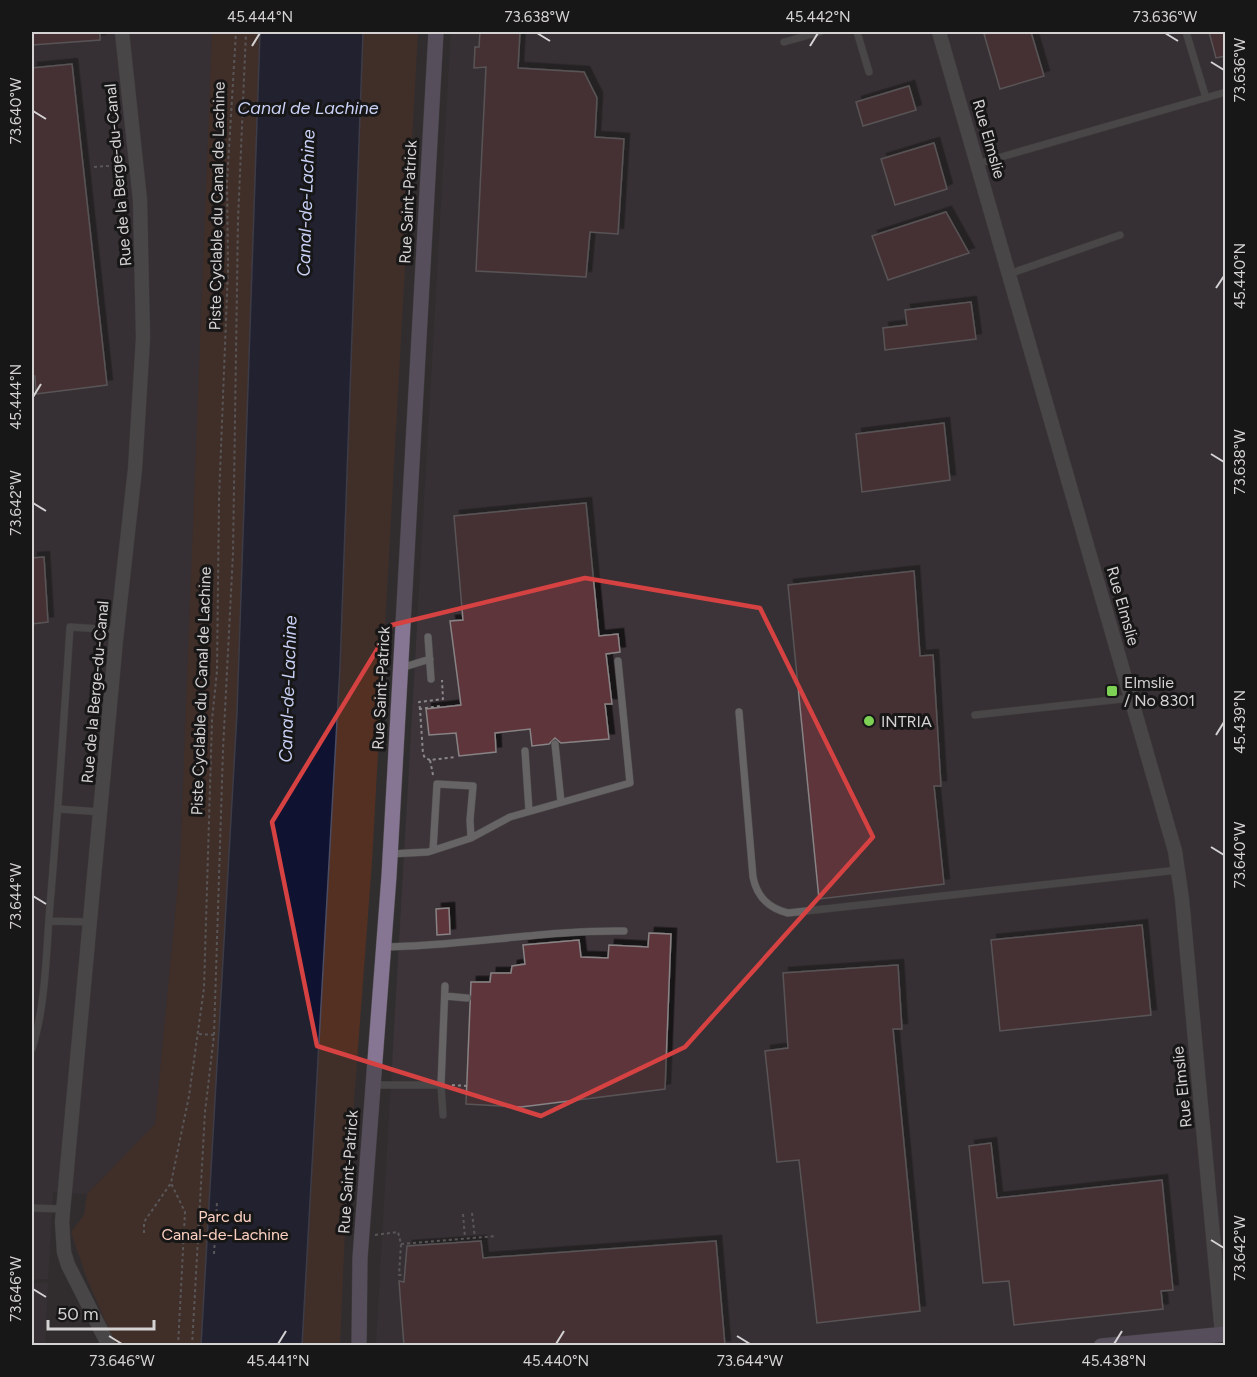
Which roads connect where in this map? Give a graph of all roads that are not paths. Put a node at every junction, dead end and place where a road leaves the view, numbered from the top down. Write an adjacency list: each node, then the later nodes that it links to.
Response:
1 (122, 32): 14 (street, Rue de la Berge-du-Canal)
2 (436, 32): 18 (main road, Rue Saint-Patrick)
3 (820, 32): 7 (lane)
4 (857, 32): 8 (lane)
5 (939, 32): 11 (street, Rue Elmslie)
6 (1186, 32): 10 (lane)
7 (784, 42)
8 (869, 72)
9 (1226, 92): 10 (lane)
10 (1206, 98): 11 (lane)
11 (977, 164): 13 (street, Rue Elmslie)
12 (1120, 235): 13 (lane)
13 (1009, 274): 20 (street, Rue Elmslie)
14 (117, 630): 26 (lane); 28 (street, Rue de la Berge-du-Canal)
15 (428, 637): 16 (lane)
16 (430, 659): 18 (lane); 19 (lane)
17 (618, 662): 25 (lane)
18 (400, 668): 31 (main road, Rue Saint-Patrick)
19 (431, 679)
20 (1131, 698): 22 (lane); 32 (street, Rue Elmslie)
21 (739, 712): 32 (lane)
22 (975, 715)
23 (555, 744): 25 (lane)
24 (525, 751): 27 (lane)
25 (561, 802): 27 (lane)
26 (59, 809): 28 (lane); 33 (lane)
27 (529, 811): 29 (lane)
28 (101, 812): 34 (street, Rue de la Berge-du-Canal)
29 (471, 838): 30 (lane); 30 (lane)
30 (433, 850): 31 (lane)
31 (390, 854): 36 (main road, Rue Saint-Patrick)
32 (1178, 870): 46 (street, Rue Elmslie)
33 (49, 921): 34 (lane); 40 (lane)
34 (91, 922): 45 (street, Rue de la Berge-du-Canal)
35 (624, 931): 36 (lane)
36 (383, 947): 41 (main road, Rue Saint-Patrick)
37 (445, 986): 38 (lane)
38 (445, 996): 39 (lane); 42 (lane)
39 (467, 998)
40 (32, 1049)
41 (372, 1085): 42 (lane); 48 (main road, Rue Saint-Patrick)
42 (441, 1085): 43 (lane)
43 (443, 1115)
44 (32, 1208): 45 (lane)
45 (63, 1209): 47 (street, Rue de la Berge-du-Canal)
46 (1223, 1338): 49 (main road)
47 (109, 1346)
48 (359, 1346)
49 (1101, 1346)

